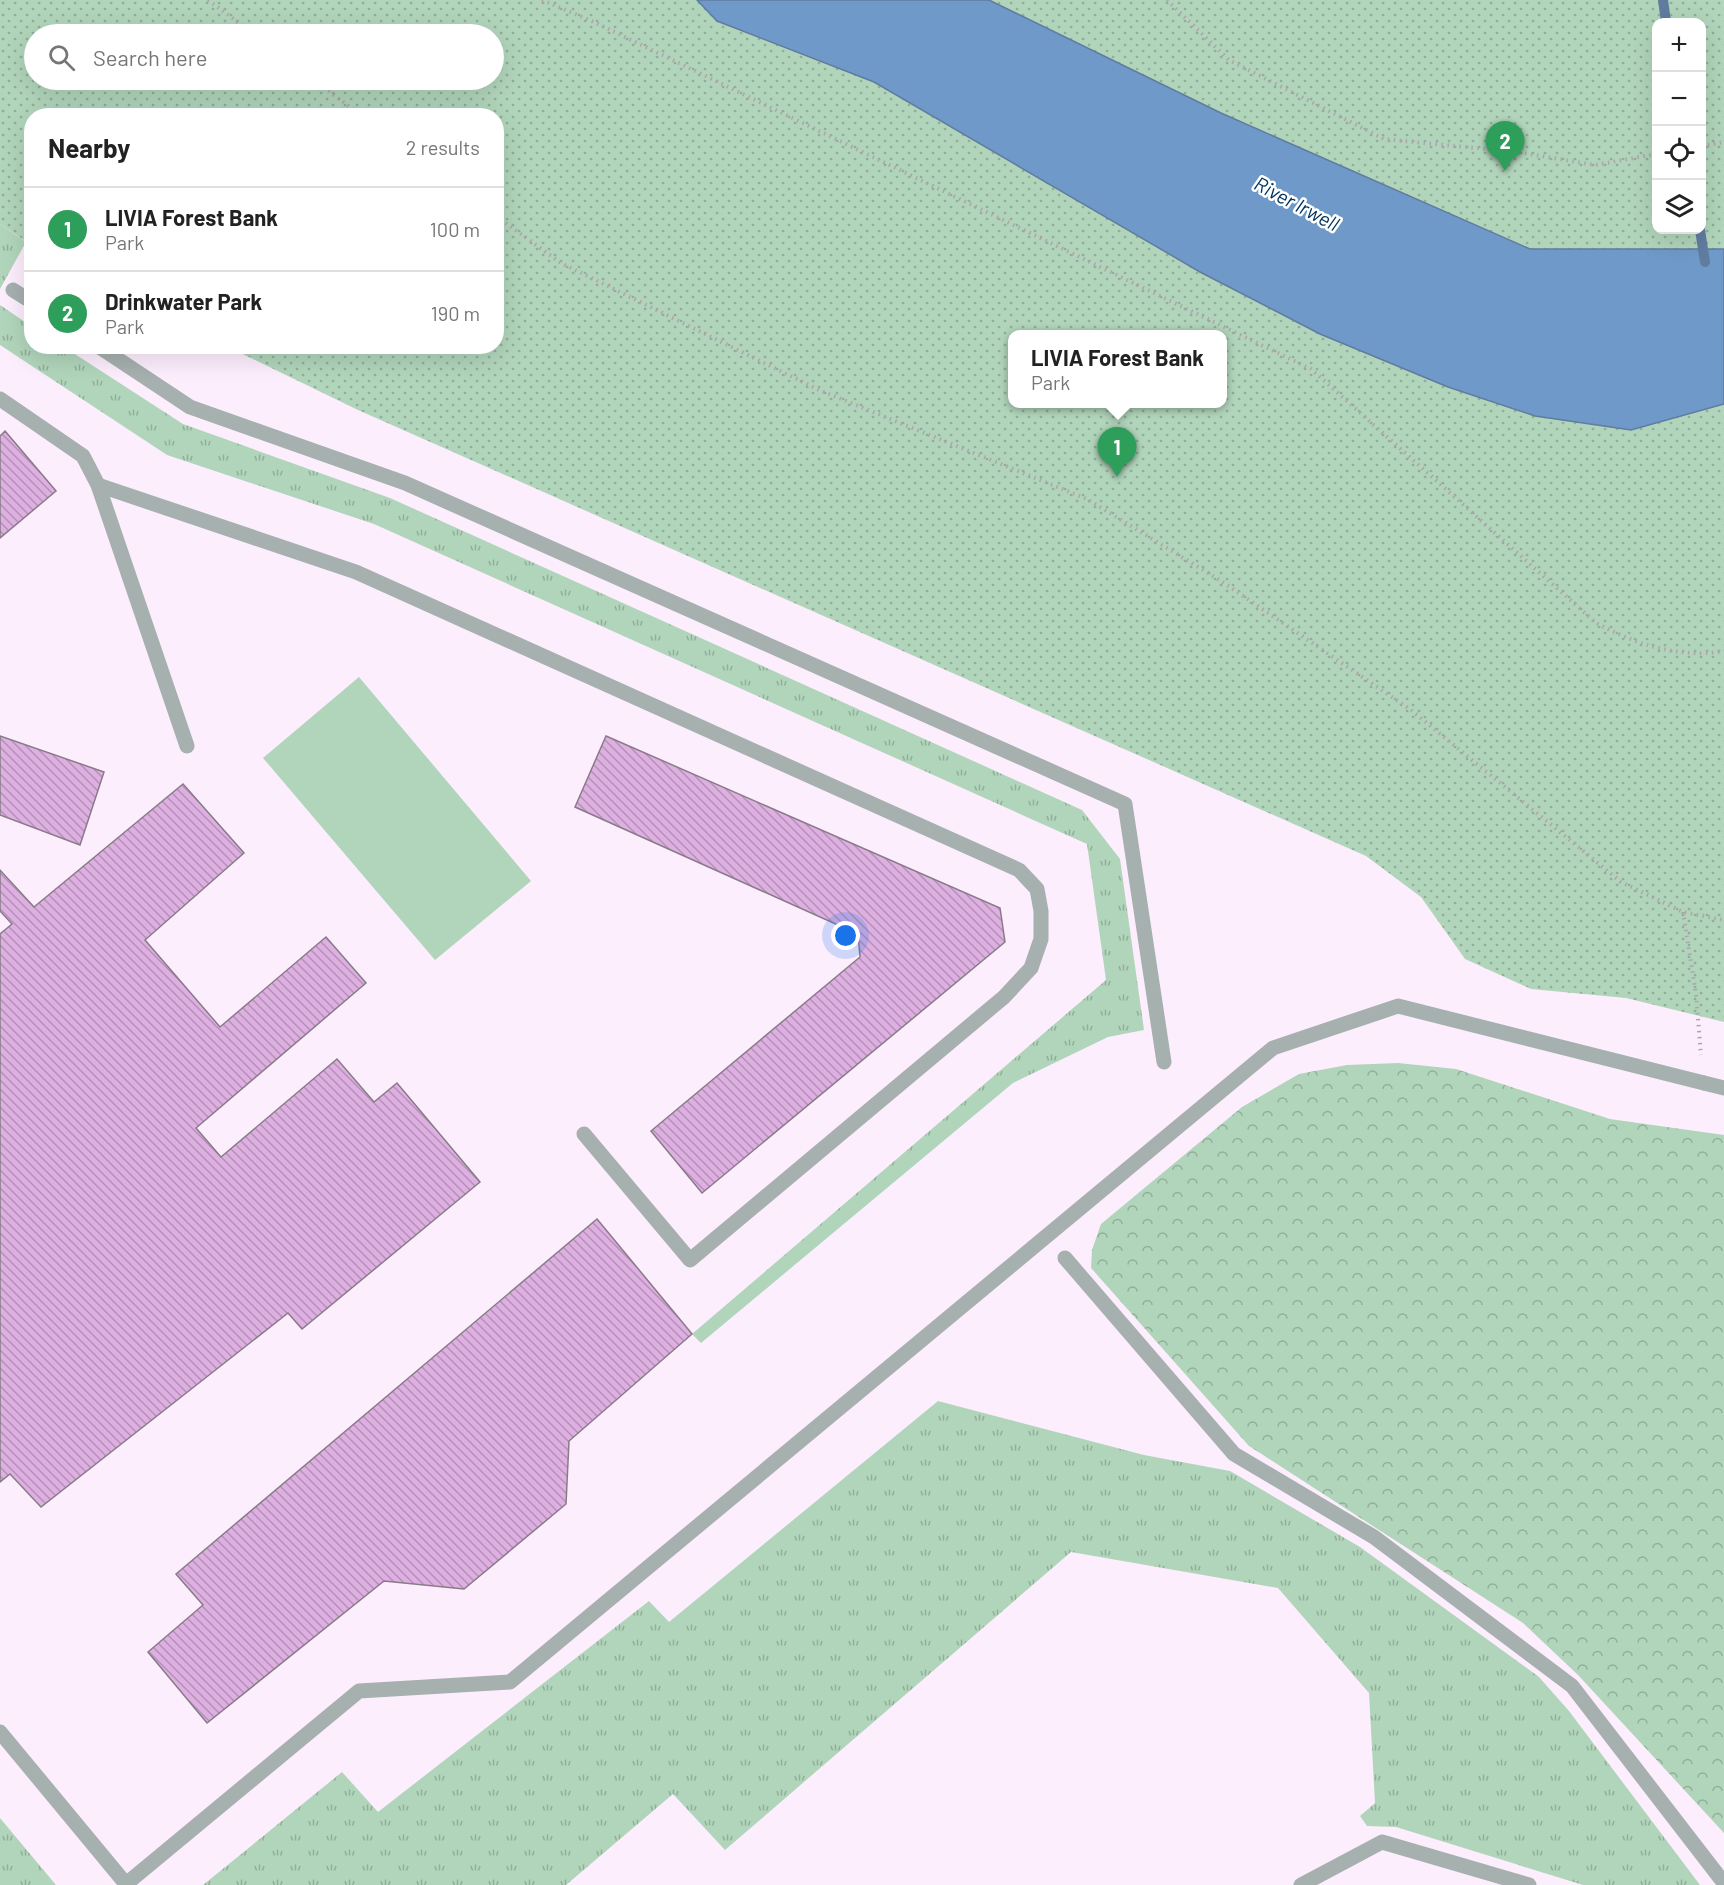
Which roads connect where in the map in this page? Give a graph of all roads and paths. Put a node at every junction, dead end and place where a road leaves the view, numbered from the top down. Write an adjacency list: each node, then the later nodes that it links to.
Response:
1 (208, 0): 4 (path)
2 (542, 0): 16 (path)
3 (1167, 0): 9 (path)
4 (240, 24)
5 (327, 90): 6 (path)
6 (351, 108)
7 (1724, 142): 8 (path)
8 (1706, 145)
9 (1652, 155)
10 (504, 222): 18 (path)
11 (13, 290): 12 (street)
12 (24, 297)
13 (110, 354): 20 (street)
14 (0, 399): 15 (street)
15 (98, 485): 17 (street); 23 (street)
16 (1724, 651)
17 (187, 746)
18 (1683, 912): 19 (path); 21 (path)
19 (1724, 920)
20 (1164, 1062)
21 (1704, 1083): 22 (street); 25 (street)
22 (1724, 1088)
23 (584, 1134)
24 (1065, 1257): 26 (street)
25 (0, 1732)
26 (1724, 1883)
27 (1301, 1885): 28 (street)
28 (1529, 1885)

